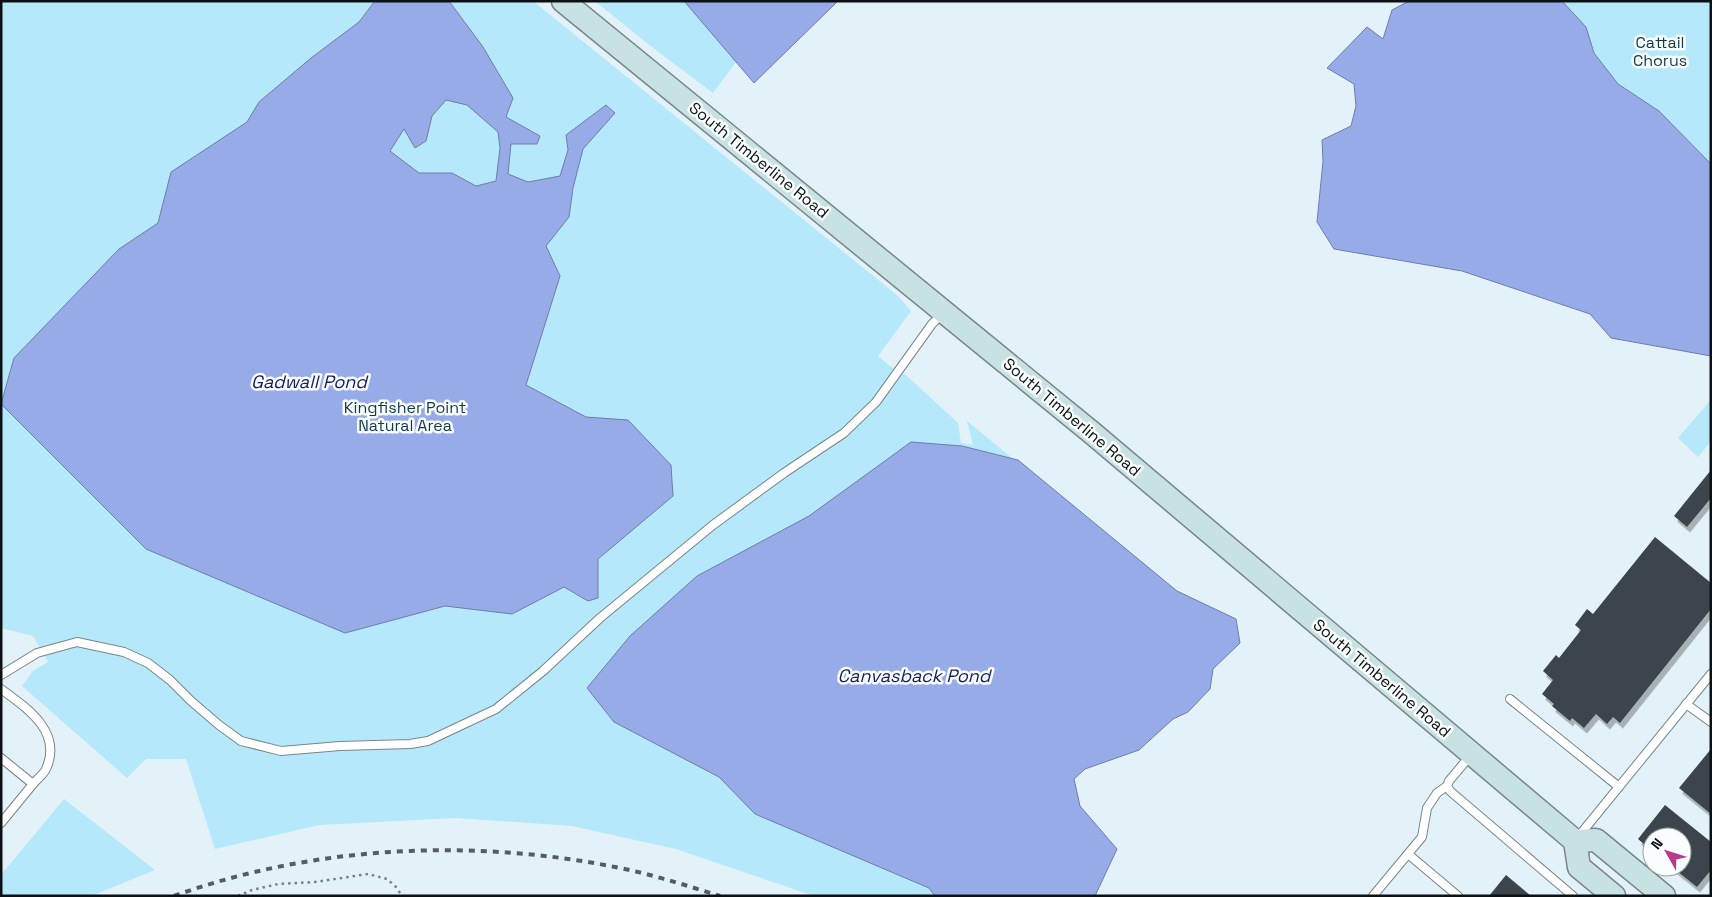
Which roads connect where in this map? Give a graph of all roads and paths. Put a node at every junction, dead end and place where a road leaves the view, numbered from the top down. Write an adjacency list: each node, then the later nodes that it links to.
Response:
1 (563, 1): 2 (main road, South Timberline Road)
2 (944, 311): 4 (lane); 9 (main road, South Timberline Road)
3 (1711, 674): 7 (lane)
4 (1, 675)
5 (1, 689): 11 (lane)
6 (1510, 699): 13 (lane)
7 (1686, 704): 8 (lane); 13 (lane)
8 (1711, 722)
9 (1472, 754): 12 (lane); 15 (main road, South Timberline Road)
10 (1, 758): 11 (lane)
11 (33, 784): 14 (lane)
12 (1447, 786): 16 (lane); 21 (lane)
13 (1619, 787): 15 (lane)
14 (1, 823)
15 (1575, 841): 22 (main road); 23 (main road)
16 (1408, 854): 19 (lane); 20 (lane)
17 (238, 896): 18 (path)
18 (402, 896)
19 (1373, 896)
20 (1458, 896)
21 (1573, 896)
22 (1614, 896)
23 (1664, 896)

